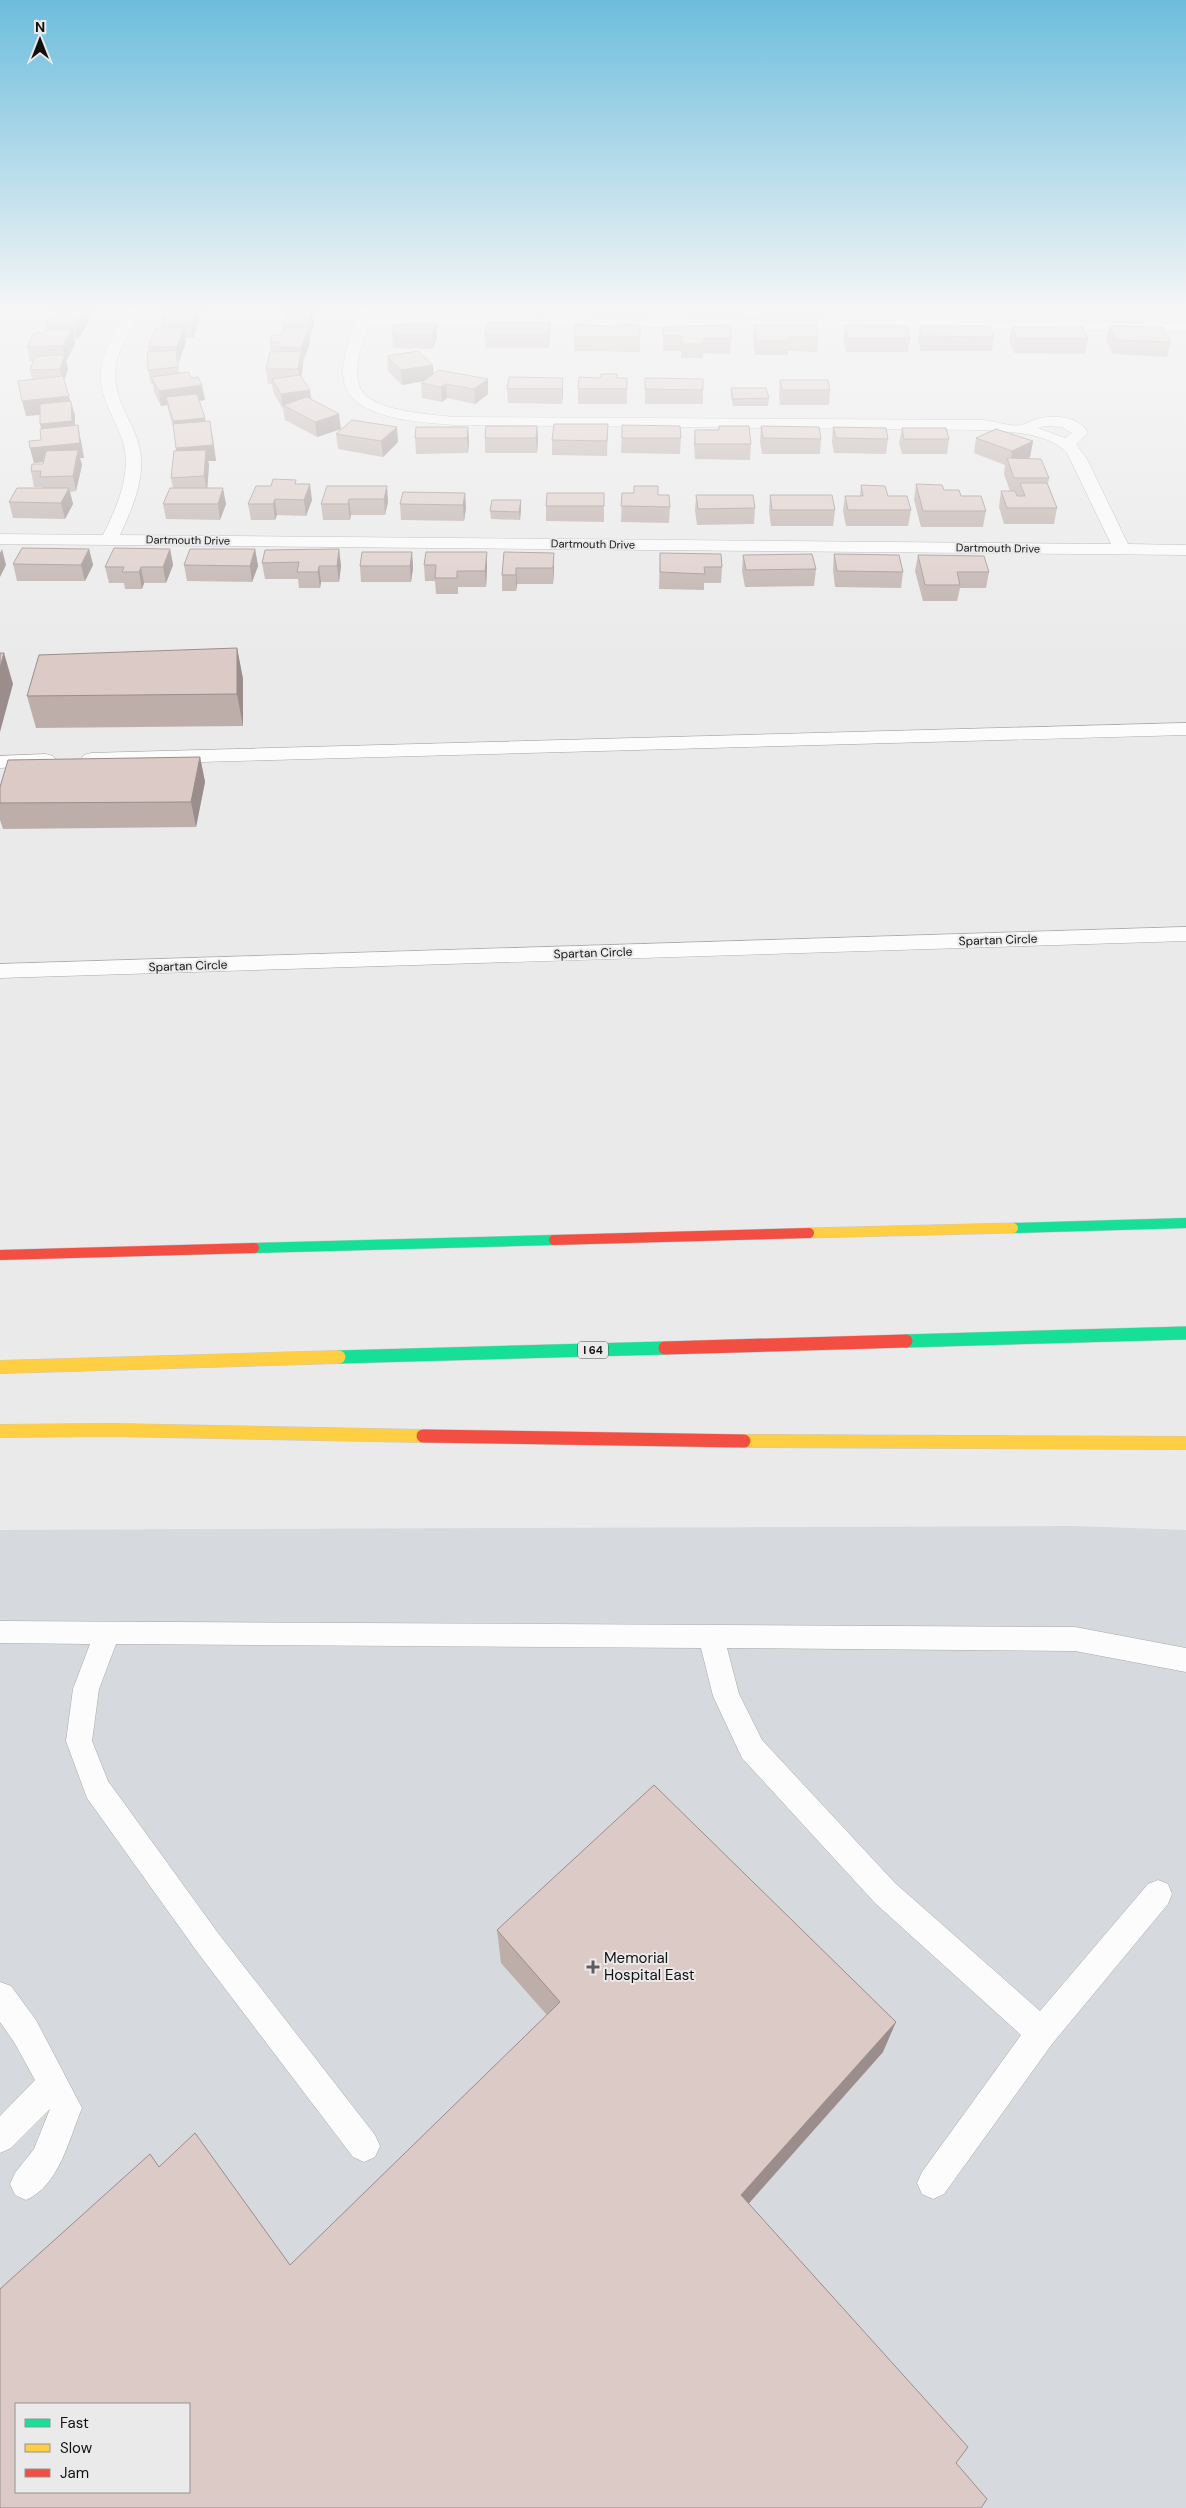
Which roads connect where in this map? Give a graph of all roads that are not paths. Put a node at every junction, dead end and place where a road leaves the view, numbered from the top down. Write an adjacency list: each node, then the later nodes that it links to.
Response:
1 (122, 423): 8 (street)
2 (729, 423): 5 (street)
3 (1039, 423): 5 (street)
4 (1067, 423): 6 (street)
5 (1024, 430): 6 (street)
6 (1065, 444): 9 (street)
7 (0, 539): 8 (street, Dartmouth Drive)
8 (109, 540): 9 (street, Dartmouth Drive)
9 (1122, 550): 10 (street, Dartmouth Drive)
10 (1186, 550)
11 (1186, 729): 12 (street)
12 (0, 762)
13 (1186, 934): 14 (street, Spartan Circle)
14 (0, 972)
15 (1186, 1223): 16 (highway)
16 (0, 1255)
17 (1186, 1333): 18 (highway, I 64)
18 (0, 1367)
19 (0, 1431): 20 (highway)
20 (1186, 1443)
21 (0, 1632): 22 (lane)
22 (107, 1633): 23 (lane); 30 (lane)
23 (712, 1636): 24 (lane); 27 (lane)
24 (1186, 1660)
25 (1158, 1894): 27 (lane)
26 (0, 1997): 28 (lane)
27 (1041, 2033): 31 (lane)
28 (52, 2083): 29 (lane); 32 (lane)
29 (0, 2137)
30 (364, 2146)
31 (933, 2183)
32 (26, 2184)

